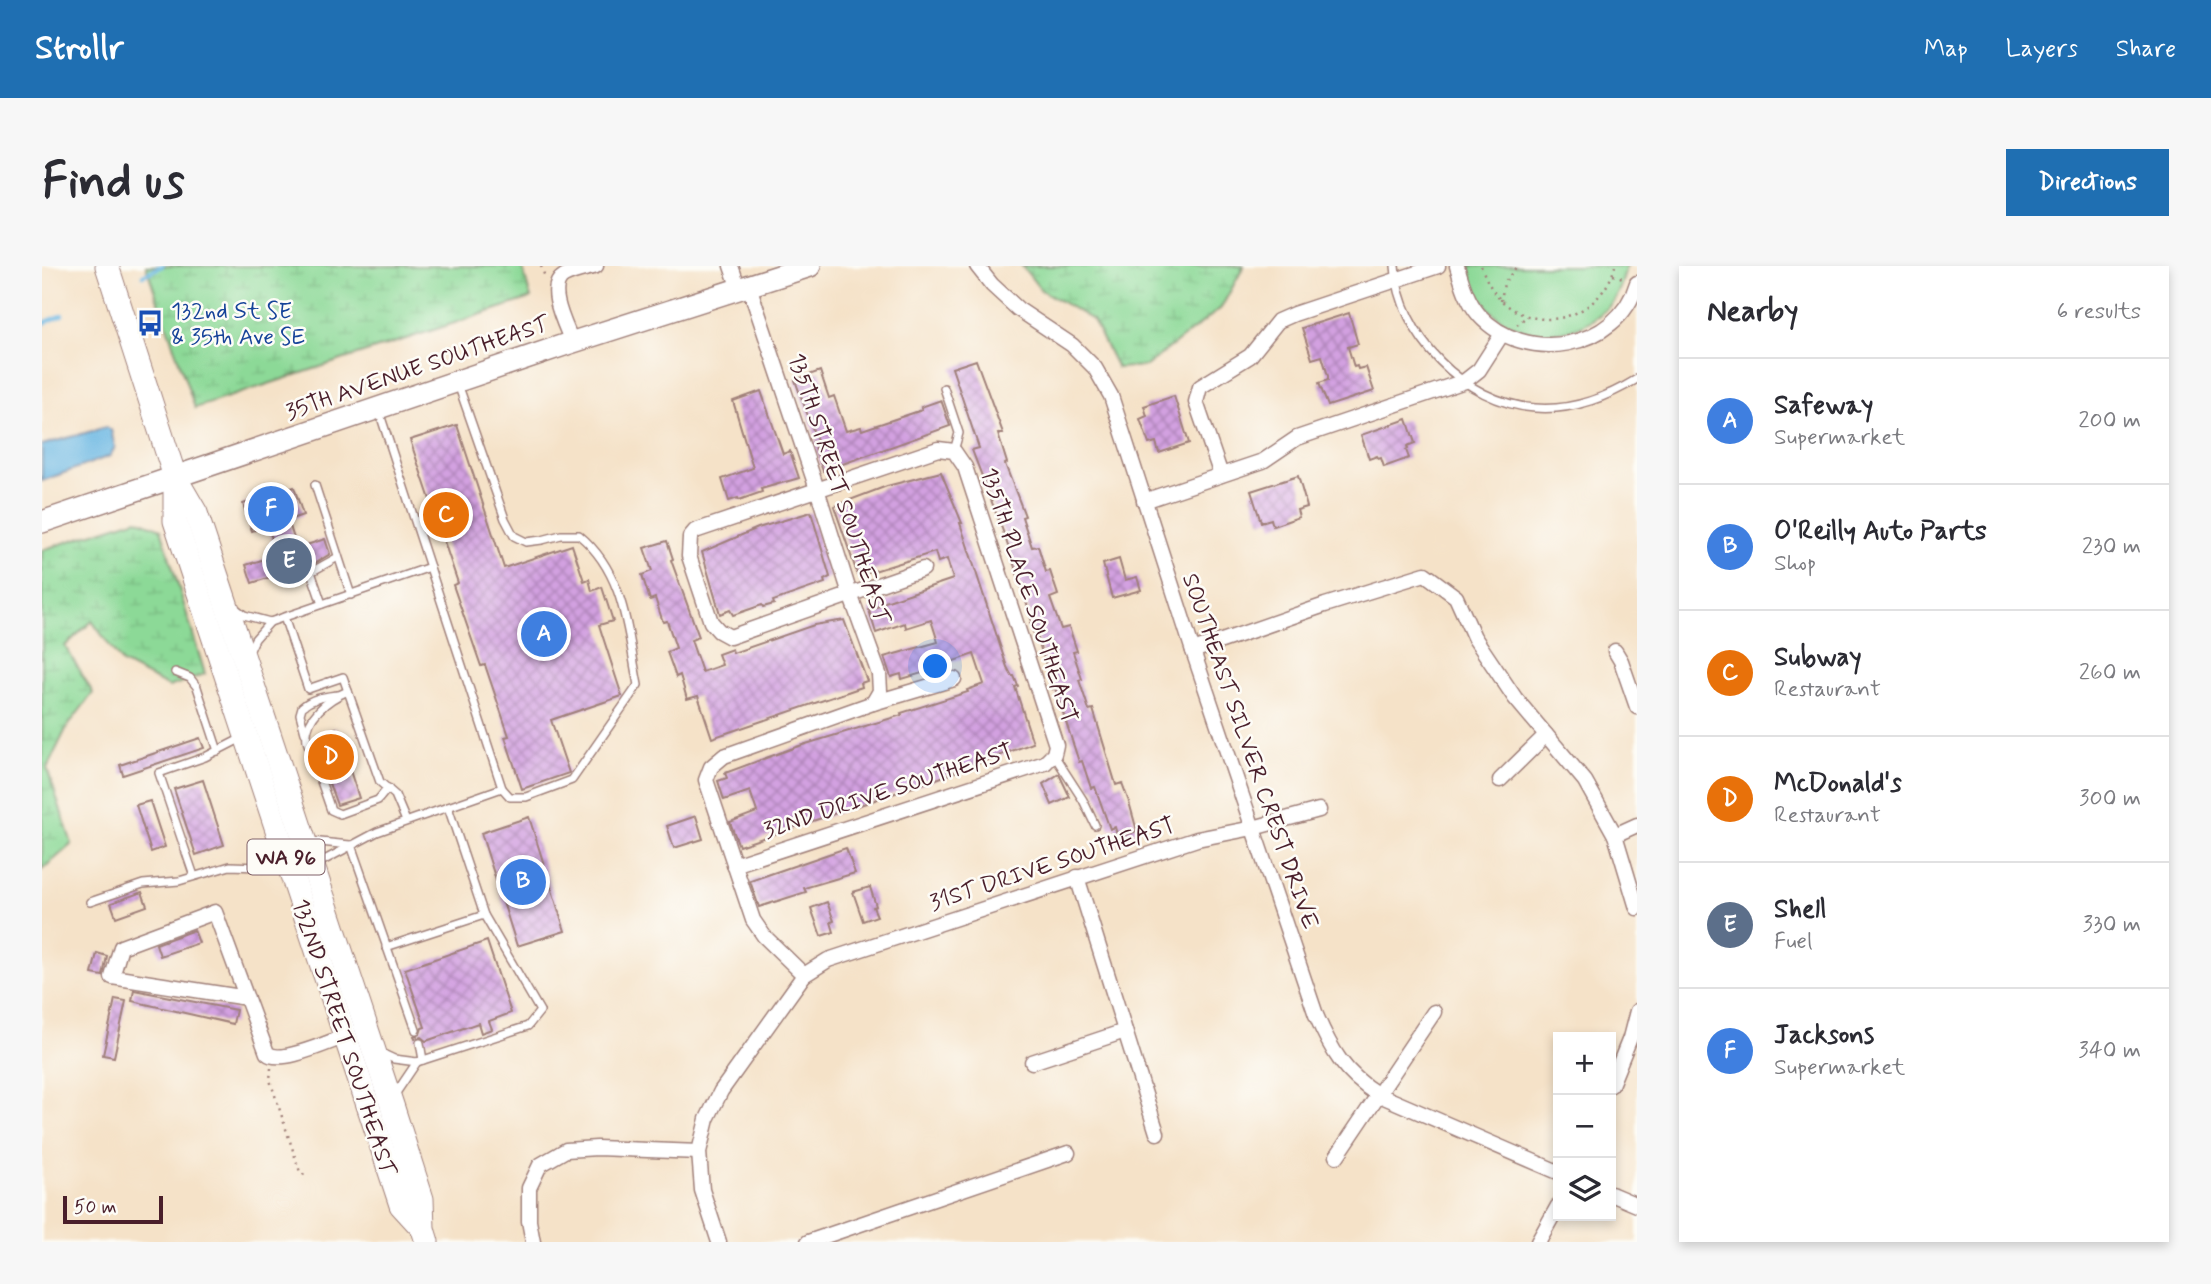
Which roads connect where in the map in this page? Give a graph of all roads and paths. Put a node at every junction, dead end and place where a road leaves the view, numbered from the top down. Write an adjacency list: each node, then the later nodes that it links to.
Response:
1 (107, 266): 24 (main road, 132ND STREET SOUTHEAST / WA 96)
2 (596, 266): 16 (street)
3 (731, 266): 12 (street, 135TH STREET SOUTHEAST)
4 (810, 266): 12 (street, 35TH AVENUE SOUTHEAST)
5 (977, 266): 27 (street, SOUTHEAST SILVER CREST DRIVE)
6 (1438, 266): 11 (street)
7 (1457, 266): 15 (street)
8 (1481, 266): 14 (path)
9 (1517, 266): 14 (path)
10 (1614, 267): 14 (path)
11 (1395, 273): 19 (lane); 23 (street)
12 (744, 288): 16 (street, 35TH AVENUE SOUTHEAST); 26 (street, 135TH STREET SOUTHEAST)
13 (1636, 288): 15 (street)
14 (1501, 301)
15 (1502, 334): 19 (street)
16 (572, 342): 18 (street, 35TH AVENUE SOUTHEAST)
17 (1637, 379): 19 (lane)
18 (457, 381): 21 (street, 35TH AVENUE SOUTHEAST); 54 (lane)
19 (1465, 381): 23 (street)
20 (944, 388): 22 (lane)
21 (378, 408): 24 (street, 35TH AVENUE SOUTHEAST); 30 (lane)
22 (954, 451): 26 (street); 51 (street, 135TH PLACE SOUTHEAST)
23 (1221, 475): 27 (street)
24 (176, 477): 28 (street, 35TH AVENUE SOUTHEAST); 33 (main road, 132ND STREET SOUTHEAST / WA 96); 49 (main road, 132ND STREET SOUTHEAST / WA 96)
25 (315, 485): 29 (lane)
26 (817, 489): 32 (street, 135TH STREET SOUTHEAST); 32 (street)
27 (1144, 501): 39 (street, SOUTHEAST SILVER CREST DRIVE)
28 (42, 522)
29 (338, 557): 34 (lane); 35 (lane)
30 (430, 568): 34 (lane); 54 (lane)
31 (923, 569): 32 (street)
32 (850, 594): 45 (street, 135TH STREET SOUTHEAST)
33 (222, 595): 37 (lane); 42 (main road, 132ND STREET SOUTHEAST / WA 96)
34 (351, 595): 35 (lane)
35 (322, 604): 36 (lane)
36 (284, 617): 37 (lane); 43 (lane)
37 (270, 622): 42 (lane)
38 (1615, 650): 46 (street)
39 (1193, 651): 47 (street); 60 (street, SOUTHEAST SILVER CREST DRIVE)
40 (175, 672): 50 (lane)
41 (954, 679): 45 (street)
42 (251, 682): 62 (main road, 132ND STREET SOUTHEAST / WA 96)
43 (348, 691): 44 (lane); 53 (lane)
44 (338, 695): 48 (lane); 48 (lane)
45 (873, 703): 65 (street)
46 (1637, 707)
47 (1546, 735): 52 (street); 61 (street)
48 (307, 741): 53 (lane)
49 (248, 742): 50 (lane); 64 (main road, 132ND STREET SOUTHEAST / WA 96); 66 (main road)
50 (218, 751): 67 (lane)
51 (1054, 754): 58 (lane); 65 (street, 32ND DRIVE SOUTHEAST)
52 (1500, 780)
53 (388, 788): 57 (lane)
54 (502, 788): 55 (lane)
55 (448, 807): 57 (lane); 71 (lane)
56 (1320, 810): 60 (street, 31ST DRIVE SOUTHEAST)
57 (406, 821): 63 (lane)
58 (1095, 825)
59 (1637, 825): 61 (street)
60 (1253, 828): 68 (street, 31ST DRIVE SOUTHEAST); 87 (street, SOUTHEAST SILVER CREST DRIVE)
61 (1615, 835): 70 (street)
62 (304, 840): 63 (lane); 66 (main road, 132ND STREET SOUTHEAST / WA 96)
63 (351, 845): 66 (lane); 72 (lane)
64 (287, 862): 67 (lane); 73 (main road); 80 (main road, 132ND STREET SOUTHEAST / WA 96)
65 (734, 865): 74 (street)
66 (313, 866): 73 (main road, 132ND STREET SOUTHEAST / WA 96)
67 (194, 876): 69 (lane)
68 (1077, 877): 74 (street, 31ST DRIVE SOUTHEAST); 79 (street)
69 (90, 902)
70 (1637, 908)
71 (484, 915): 72 (lane); 84 (lane)
72 (386, 947): 78 (lane)
73 (342, 956): 82 (main road, 132ND STREET SOUTHEAST / WA 96)
74 (804, 975): 91 (street)
75 (247, 998): 75 (street); 83 (street)
76 (1637, 1011): 86 (street)
77 (1434, 1012): 87 (street)
78 (416, 1030)
79 (1125, 1031): 85 (street); 89 (street)
80 (346, 1036): 83 (street); 90 (main road); 99 (main road, 132ND STREET SOUTHEAST / WA 96)
81 (420, 1043): 84 (lane)
82 (373, 1048): 84 (lane); 88 (main road, 132ND STREET SOUTHEAST / WA 96)
83 (271, 1057): 95 (path)
84 (420, 1061): 88 (lane)
85 (1032, 1062)
86 (1616, 1073)
87 (1377, 1094): 93 (street); 94 (street, SOUTHEAST SILVER CREST DRIVE)
88 (392, 1105): 90 (main road, 132ND STREET SOUTHEAST / WA 96)
89 (1157, 1133)
90 (404, 1141): 99 (main road, 132ND STREET SOUTHEAST / WA 96)
91 (699, 1152): 100 (street); 101 (street)
92 (1068, 1153): 102 (street)
93 (1337, 1156)
94 (1553, 1170)
95 (306, 1176)
96 (1616, 1196): 97 (street)
97 (1637, 1205)
98 (1553, 1215): 103 (street)
99 (425, 1236)
100 (533, 1242)
101 (719, 1242)
102 (808, 1242)
103 (1538, 1242)

